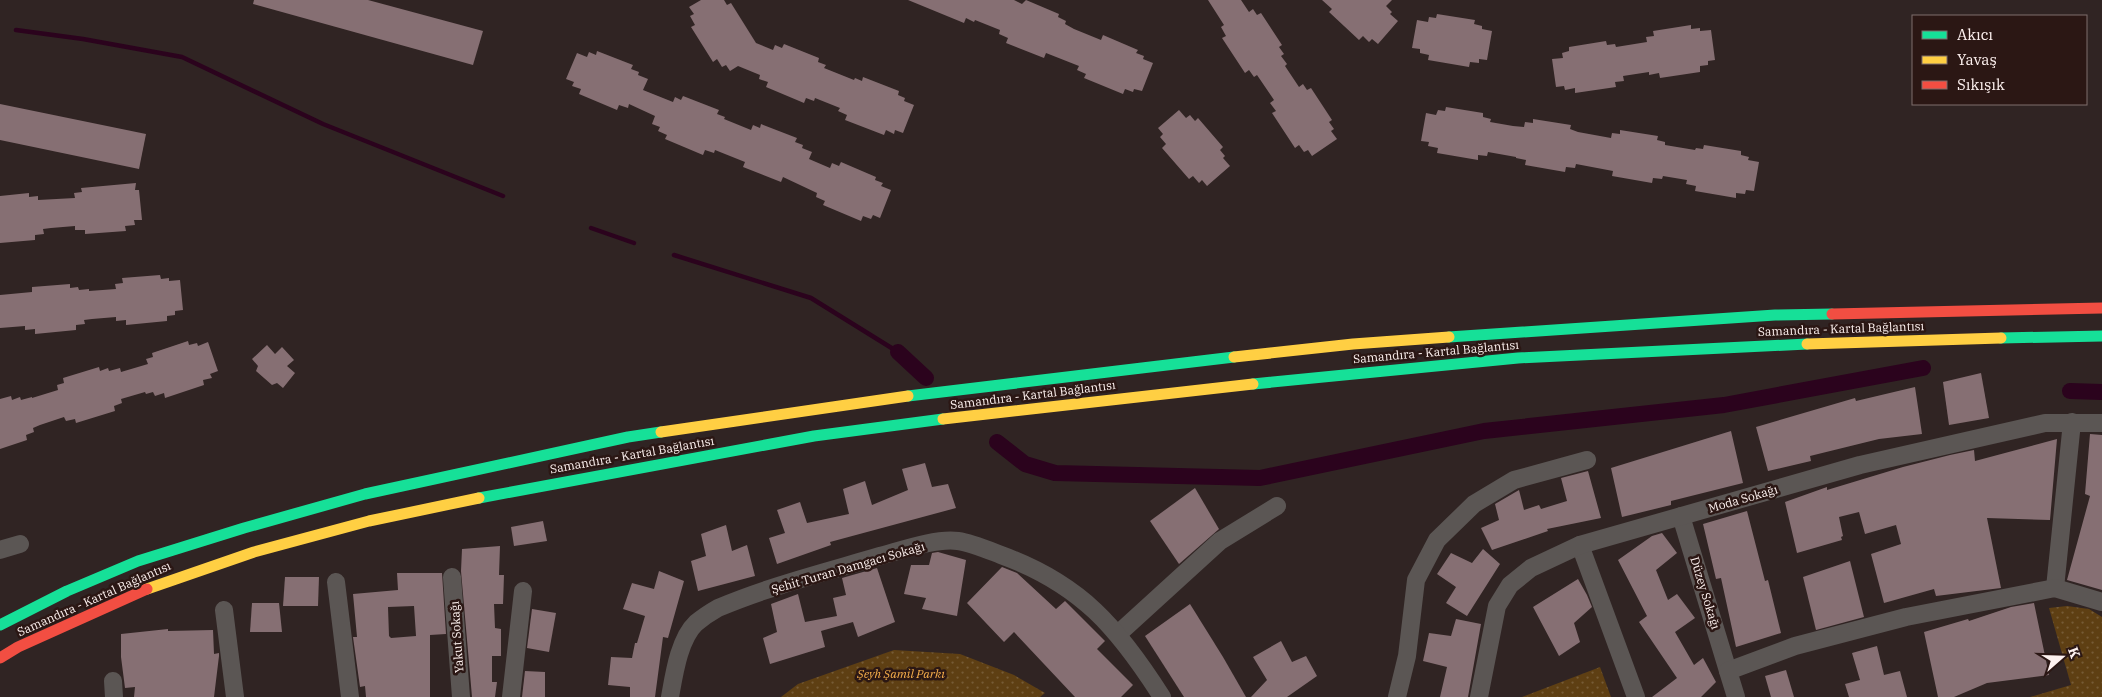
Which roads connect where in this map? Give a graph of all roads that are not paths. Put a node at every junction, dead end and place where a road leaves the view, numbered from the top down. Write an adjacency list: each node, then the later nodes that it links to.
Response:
1 (2102, 308): 17 (highway, Samandıra - Kartal Bağlantısı)
2 (2102, 336): 19 (highway, Samandıra - Kartal Bağlantısı)
3 (2072, 422): 4 (street, Moda Sokağı); 7 (street, Moda Sokağı); 13 (street)
4 (2102, 423)
5 (1587, 460): 27 (street)
6 (1277, 506): 18 (street)
7 (1681, 516): 9 (street, Moda Sokağı); 20 (street, Düzey Sokağı)
8 (20, 544): 10 (street)
9 (1580, 545): 28 (street, Moda Sokağı); 29 (street)
10 (0, 550)
11 (452, 577): 24 (street, Yakut Sokağı)
12 (336, 582): 23 (street)
13 (2055, 588): 15 (street); 20 (street)
14 (523, 591): 25 (street)
15 (2102, 602)
16 (224, 610): 22 (street)
17 (0, 625)
18 (1118, 634): 21 (street, Şehit Turan Damgacı Sokağı); 26 (street, Şehit Turan Damgacı Sokağı)
19 (0, 658)
20 (1728, 670): 30 (street, Düzey Sokağı)
21 (1160, 696)
22 (234, 697)
23 (350, 697)
24 (461, 697)
25 (511, 697)
26 (670, 697)
27 (1397, 697)
28 (1480, 697)
29 (1636, 697)
30 (1736, 697)

